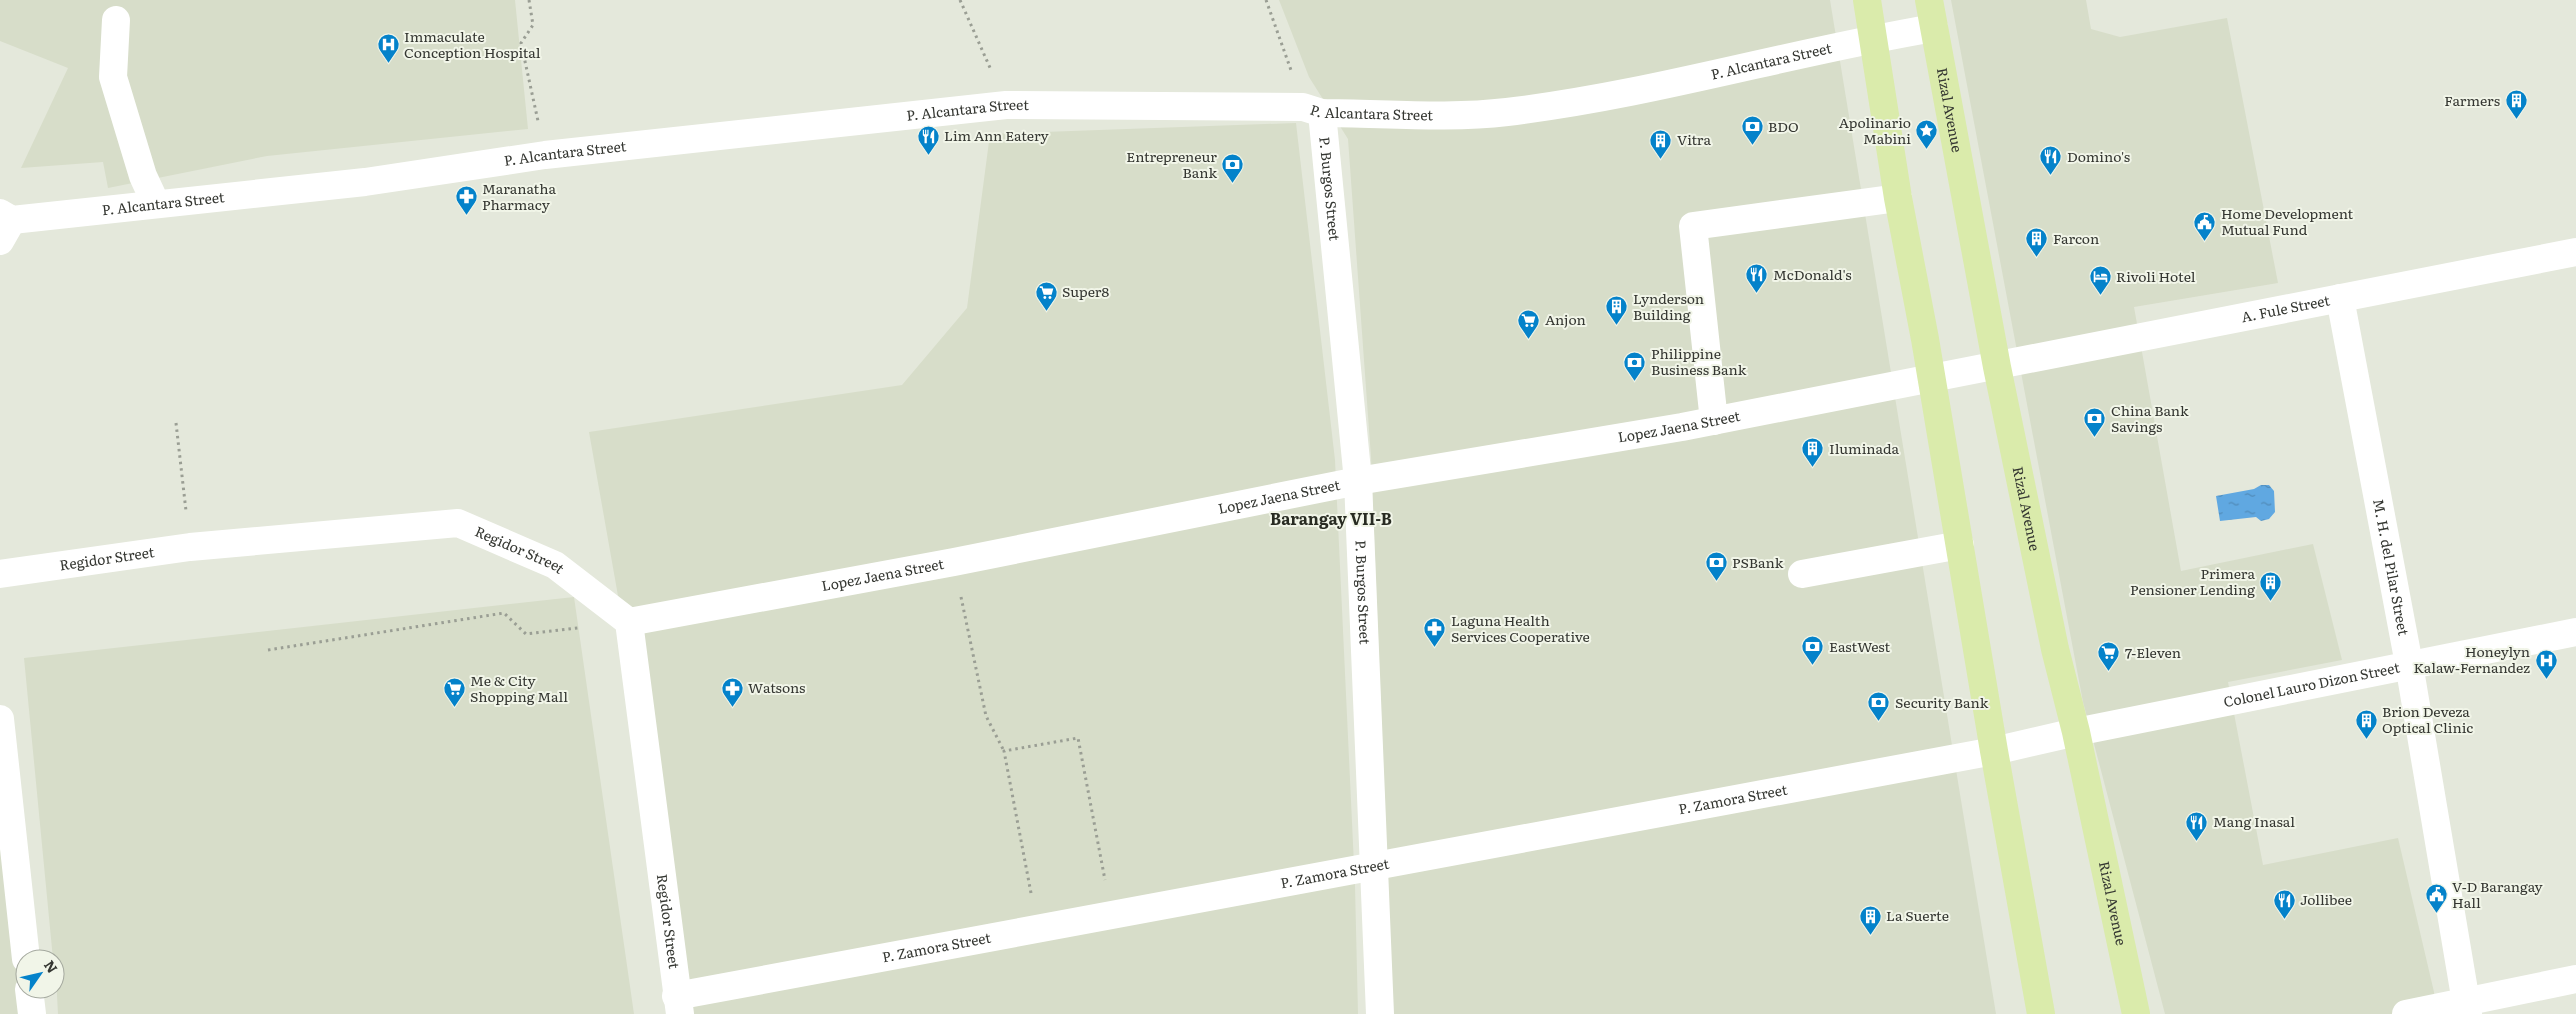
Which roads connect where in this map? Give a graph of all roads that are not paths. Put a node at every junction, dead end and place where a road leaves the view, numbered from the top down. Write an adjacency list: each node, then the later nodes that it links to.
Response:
1 (1867, 0): 5 (main road)
2 (1929, 0): 4 (main road, Rizal Avenue)
3 (116, 20): 8 (street)
4 (1934, 28): 5 (street, P. Alcantara Street); 12 (main road, Rizal Avenue)
5 (1873, 39): 6 (street, P. Alcantara Street); 7 (main road)
6 (1312, 110): 8 (street, P. Alcantara Street); 15 (street, P. Burgos Street)
7 (1898, 198): 13 (main road); 14 (street)
8 (156, 204): 9 (street, P. Alcantara Street)
9 (4, 225)
10 (2576, 252): 11 (street, A. Fule Street)
11 (2340, 298): 12 (street, A. Fule Street); 21 (street, M. H. del Pilar Street)
12 (1997, 367): 13 (street, A. Fule Street); 23 (main road, Rizal Avenue)
13 (1931, 379): 14 (street, Lopez Jaena Street); 16 (main road)
14 (1714, 421): 15 (street, Lopez Jaena Street)
15 (1358, 481): 19 (street, Lopez Jaena Street); 25 (street, P. Burgos Street)
16 (1960, 545): 18 (street); 24 (main road)
17 (0, 574): 19 (street, Regidor Street)
18 (1802, 574)
19 (630, 622): 29 (street, Regidor Street)
20 (2576, 632): 21 (street, Colonel Lauro Dizon Street)
21 (2409, 664): 23 (street, Colonel Lauro Dizon Street); 30 (street, M. H. del Pilar Street)
22 (0, 719): 26 (street)
23 (2076, 732): 24 (street, Colonel Lauro Dizon Street); 34 (main road, Rizal Avenue)
24 (1994, 752): 25 (street, P. Zamora Street); 33 (main road)
25 (1375, 867): 29 (street, P. Zamora Street); 32 (street, P. Burgos Street)
26 (25, 949)
27 (2576, 979): 30 (street)
28 (30, 999): 31 (street)
29 (678, 1005)
30 (2467, 1007): 35 (street)
31 (32, 1014)
32 (1380, 1014)
33 (2041, 1014)
34 (2136, 1014)
35 (2406, 1014)

